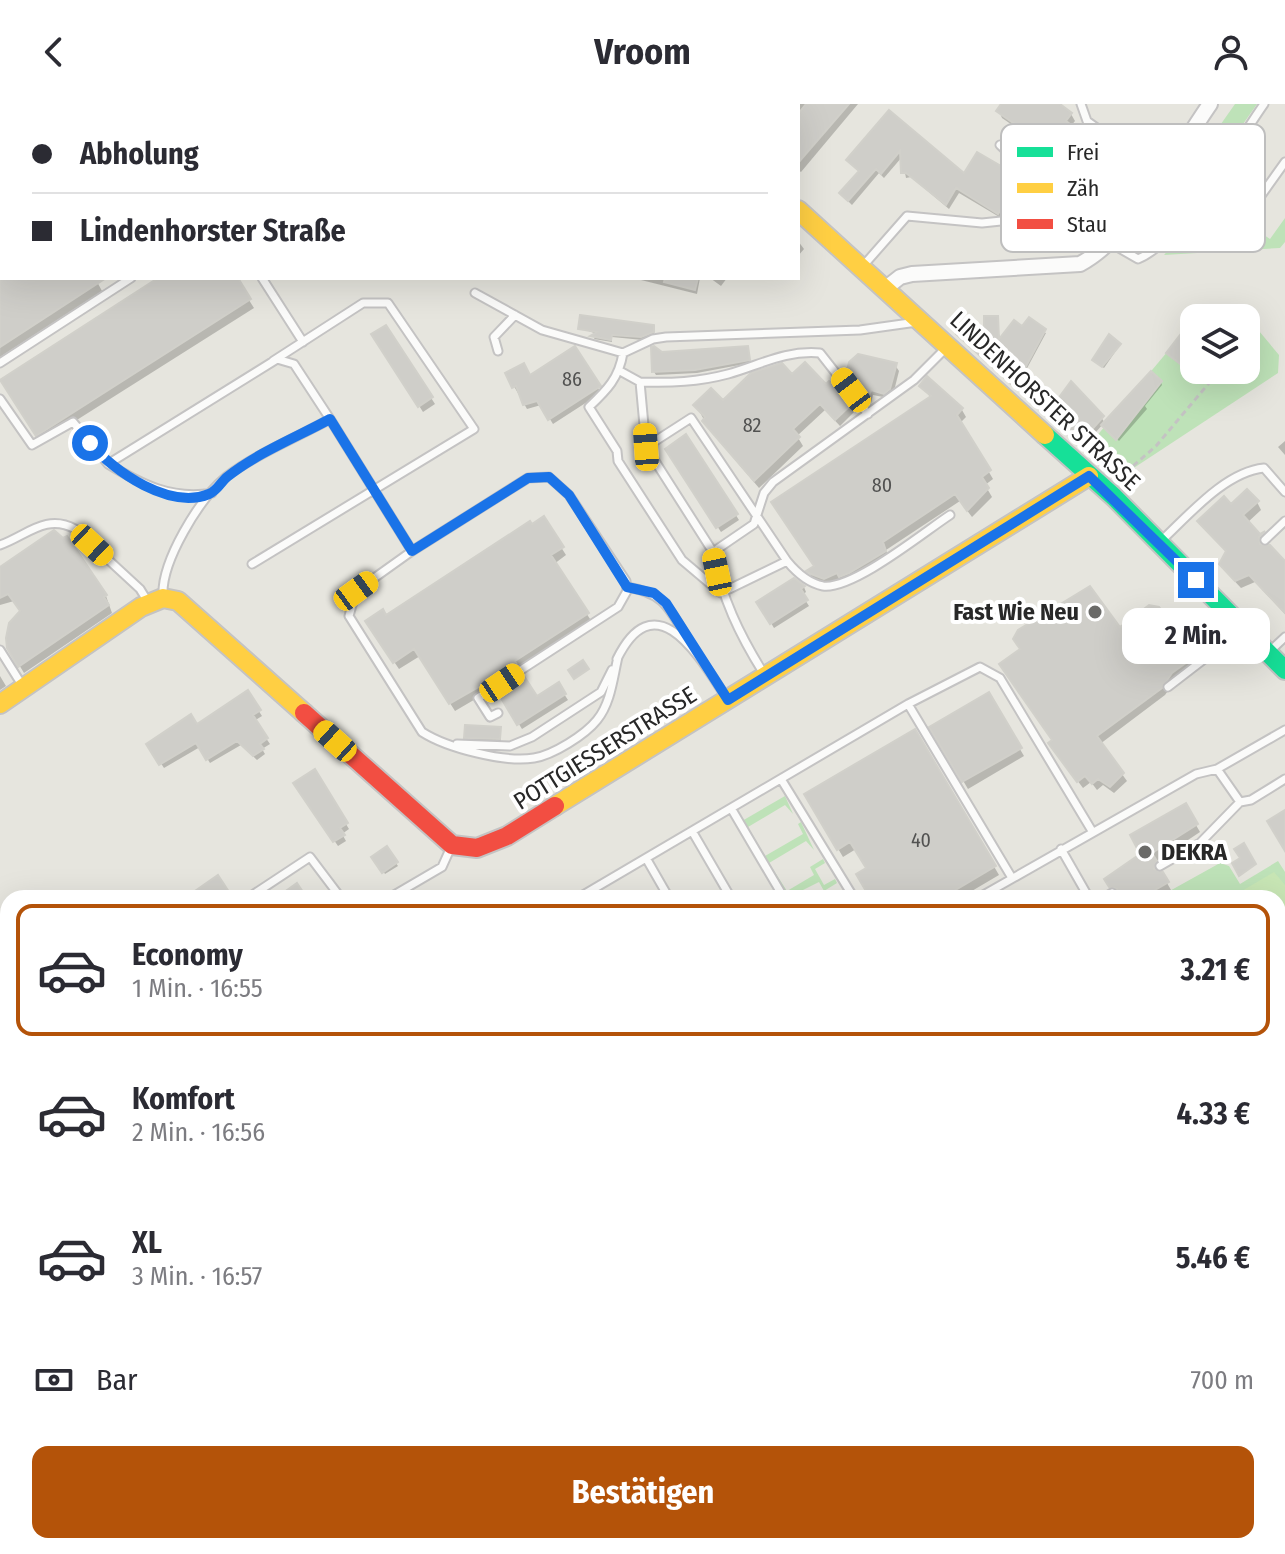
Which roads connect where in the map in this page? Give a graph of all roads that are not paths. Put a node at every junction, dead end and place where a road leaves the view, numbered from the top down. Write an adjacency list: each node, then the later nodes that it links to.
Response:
1 (1081, 104): 4 (lane)
2 (1210, 104): 5 (street)
3 (1264, 104): 6 (lane)
4 (1091, 124)
5 (1196, 124)
6 (1250, 124)
7 (1285, 162): 8 (lane)
8 (1265, 190)
9 (800, 212): 14 (street, LINDENHORSTER STRASSE)
10 (1001, 221): 14 (lane)
11 (1099, 252): 17 (street)
12 (1126, 252): 13 (lane)
13 (1152, 252)
14 (862, 267): 17 (street, LINDENHORSTER STRASSE)
15 (128, 280): 26 (lane)
16 (263, 280): 21 (lane)
17 (886, 288): 20 (street, LINDENHORSTER STRASSE)
18 (475, 293): 19 (lane)
19 (515, 315): 23 (lane); 24 (lane)
20 (923, 321): 22 (street, LINDENHORSTER STRASSE); 24 (lane)
21 (303, 342): 25 (lane); 35 (lane)
22 (949, 345): 30 (lane); 34 (street, LINDENHORSTER STRASSE)
23 (498, 351)
24 (623, 353): 27 (lane)
25 (273, 361): 31 (lane); 33 (lane)
26 (0, 363)
27 (620, 371): 28 (lane); 49 (lane)
28 (640, 382): 30 (lane); 32 (lane)
29 (0, 399): 33 (lane)
30 (868, 414): 39 (lane)
31 (330, 419): 35 (lane); 37 (lane)
32 (646, 447): 39 (lane); 45 (lane)
33 (108, 464): 37 (lane)
34 (1089, 476): 42 (street, LINDENHORSTER STRASSE); 58 (street, POTTGIESSERSTRASSE)
35 (375, 490): 44 (lane); 47 (lane)
36 (1285, 492): 42 (lane)
37 (212, 493): 50 (lane)
38 (950, 515): 46 (lane)
39 (757, 516): 45 (lane); 46 (lane)
40 (1285, 521): 41 (lane)
41 (1265, 540)
42 (1159, 542): 51 (street, LINDENHORSTER STRASSE)
43 (0, 545): 50 (lane)
44 (412, 551): 48 (lane); 66 (lane)
45 (713, 552): 49 (lane)
46 (787, 561): 49 (lane)
47 (252, 564)
48 (627, 587): 53 (lane); 64 (lane)
49 (721, 593): 58 (lane)
50 (163, 601): 60 (street); 74 (street)
51 (1244, 629): 55 (street, LINDENHORSTER STRASSE); 59 (lane)
52 (1285, 637): 55 (lane)
53 (689, 641): 56 (lane); 61 (lane)
54 (0, 650): 60 (lane)
55 (1268, 653): 57 (street, LINDENHORSTER STRASSE)
56 (618, 657): 66 (lane); 66 (lane)
57 (1285, 670)
58 (766, 676): 61 (street, POTTGIESSERSTRASSE)
59 (1168, 687)
60 (23, 688): 62 (street)
61 (728, 700): 74 (street, POTTGIESSERSTRASSE)
62 (0, 704)
63 (908, 704): 68 (lane); 73 (lane); 78 (lane)
64 (498, 713)
65 (1285, 730): 67 (lane)
66 (447, 744)
67 (1217, 769): 70 (lane); 73 (lane)
68 (781, 779): 71 (lane); 86 (lane)
69 (1285, 779): 70 (lane)
70 (1240, 802): 77 (lane)
71 (731, 808): 72 (lane); 85 (lane)
72 (692, 831): 76 (lane); 84 (lane)
73 (1092, 831): 75 (lane)
74 (452, 845): 81 (lane)
75 (1061, 849): 78 (lane); 88 (lane)
76 (646, 858): 82 (lane); 83 (lane)
77 (1160, 866)
78 (1012, 878): 87 (lane)
79 (260, 890): 80 (lane)
80 (335, 890)
81 (403, 890)
82 (595, 890)
83 (664, 890)
84 (726, 890)
85 (779, 890)
86 (849, 890)
87 (992, 890)
88 (1084, 890)

